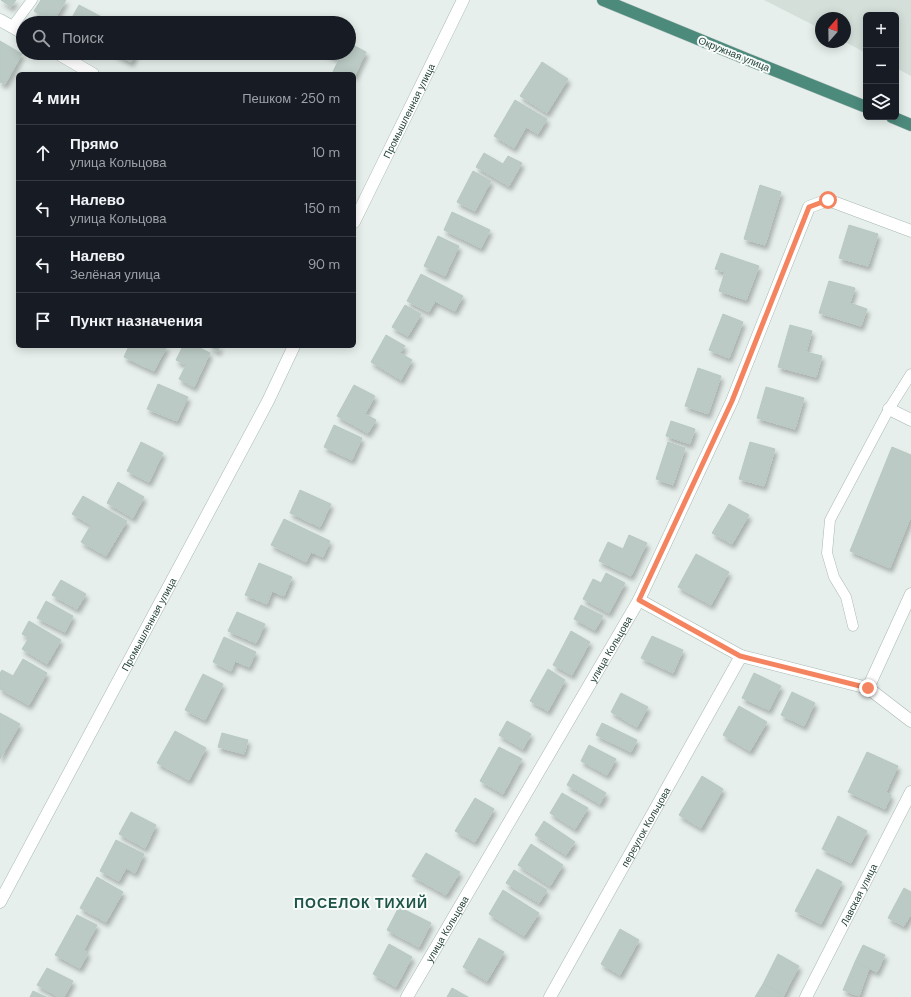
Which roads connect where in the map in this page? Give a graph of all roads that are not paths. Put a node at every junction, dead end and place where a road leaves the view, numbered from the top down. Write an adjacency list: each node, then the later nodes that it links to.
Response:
1 (32, 0): 4 (lane)
2 (464, 0): 14 (street, Промышленная улица)
3 (603, 0): 11 (highway, Окружная улица)
4 (20, 16)
5 (0, 20): 7 (street)
6 (16, 22): 7 (lane)
7 (12, 27): 8 (street)
8 (16, 29)
9 (69, 60): 10 (street)
10 (90, 72)
11 (863, 106)
12 (899, 120): 13 (highway)
13 (911, 125)
14 (356, 218)
15 (911, 231): 21 (street, улица Кольцова)
16 (293, 348): 27 (street, Промышленная улица)
17 (911, 374): 18 (lane)
18 (890, 409): 19 (street); 22 (lane)
19 (911, 420)
20 (911, 594): 24 (street)
21 (639, 600): 23 (street); 28 (street, улица Кольцова)
22 (853, 626)
23 (740, 656): 24 (street); 29 (street, переулок Кольцова)
24 (868, 688): 25 (street)
25 (911, 721)
26 (911, 792): 30 (street, Лавская улица)
27 (0, 902)
28 (407, 997)
29 (550, 997)
30 (806, 997)

